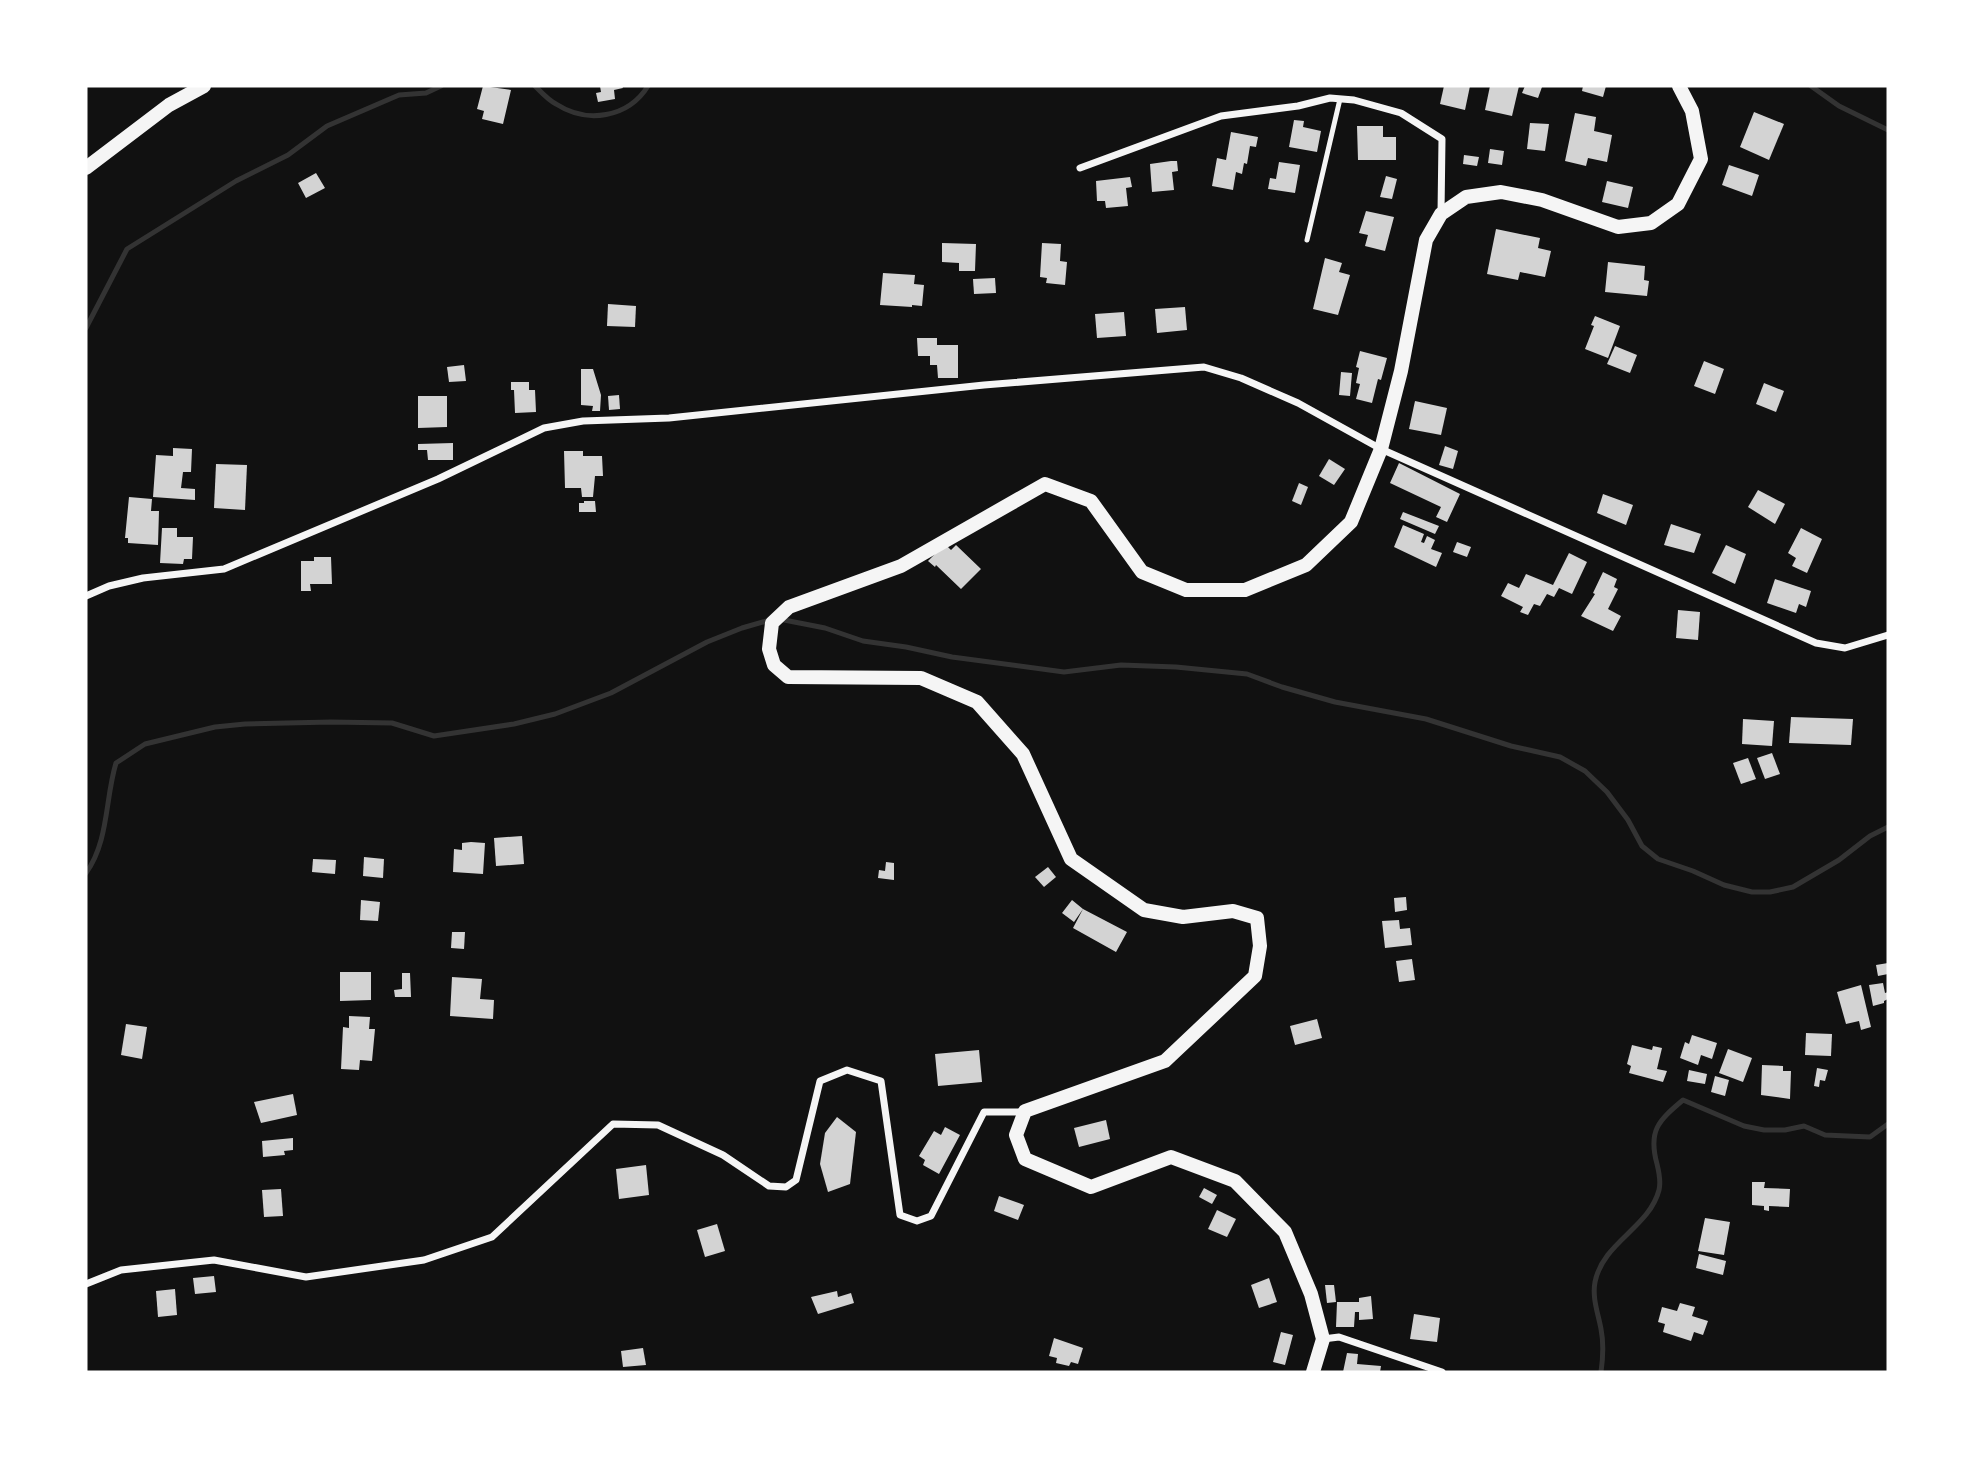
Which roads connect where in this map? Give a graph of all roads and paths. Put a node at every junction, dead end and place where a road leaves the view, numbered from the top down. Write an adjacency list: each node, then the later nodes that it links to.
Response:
1 (204, 86): 4 (main road)
2 (1679, 86): 6 (main road)
3 (1340, 99): 5 (street); 6 (street); 7 (lane)
4 (86, 168)
5 (1080, 168)
6 (1441, 214): 8 (main road)
7 (1307, 240)
8 (1381, 449): 9 (street); 10 (street); 11 (main road)
9 (86, 596)
10 (1888, 635)
11 (1025, 1111): 12 (street); 13 (main road)
12 (86, 1284)
13 (1323, 1339): 14 (main road); 15 (street)
14 (1314, 1372)
15 (1442, 1372)

